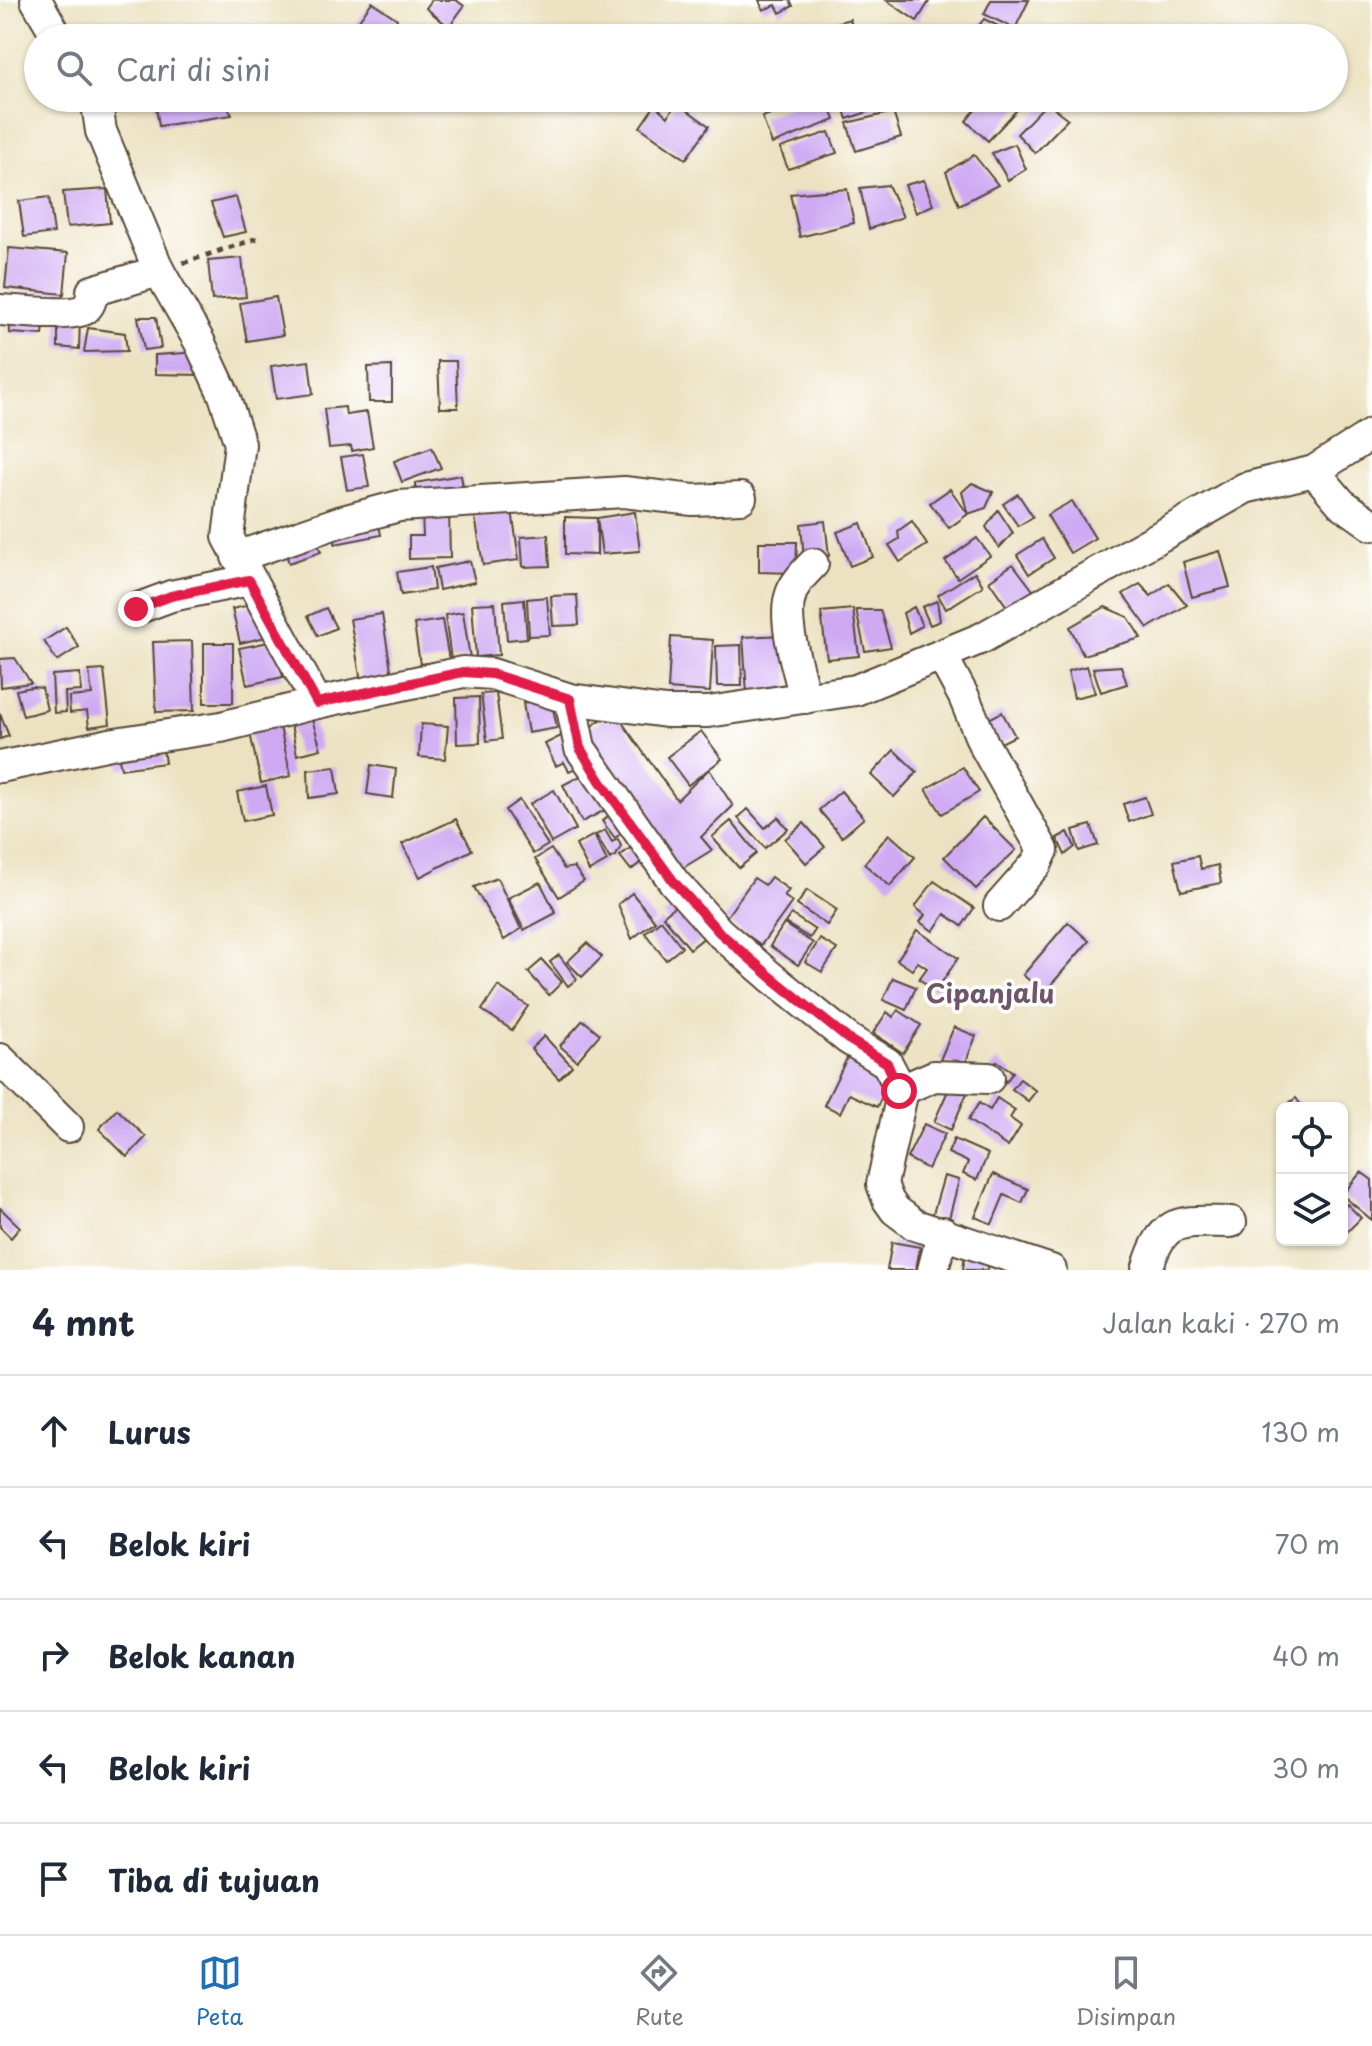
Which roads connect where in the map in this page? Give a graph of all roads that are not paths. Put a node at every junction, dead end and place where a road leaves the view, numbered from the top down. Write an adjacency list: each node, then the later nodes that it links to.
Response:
1 (36, 0): 2 (street)
2 (50, 24)
3 (98, 112): 4 (street)
4 (159, 271): 5 (street); 11 (street)
5 (0, 310)
6 (1372, 434): 7 (street)
7 (1314, 471): 9 (street); 13 (street)
8 (741, 498): 11 (street)
9 (1372, 525)
10 (813, 564): 14 (street)
11 (243, 569): 12 (street); 16 (street)
12 (136, 609)
13 (942, 656): 14 (street); 18 (street)
14 (805, 698): 15 (street)
15 (570, 699): 16 (street); 21 (street)
16 (317, 703): 17 (street)
17 (0, 767)
18 (999, 906)
19 (0, 1059): 22 (street)
20 (989, 1078): 21 (street)
21 (899, 1091): 24 (street)
22 (68, 1127)
23 (1231, 1222): 27 (street)
24 (943, 1232): 25 (street); 26 (street)
25 (933, 1270)
26 (1051, 1270)
27 (1147, 1270)

